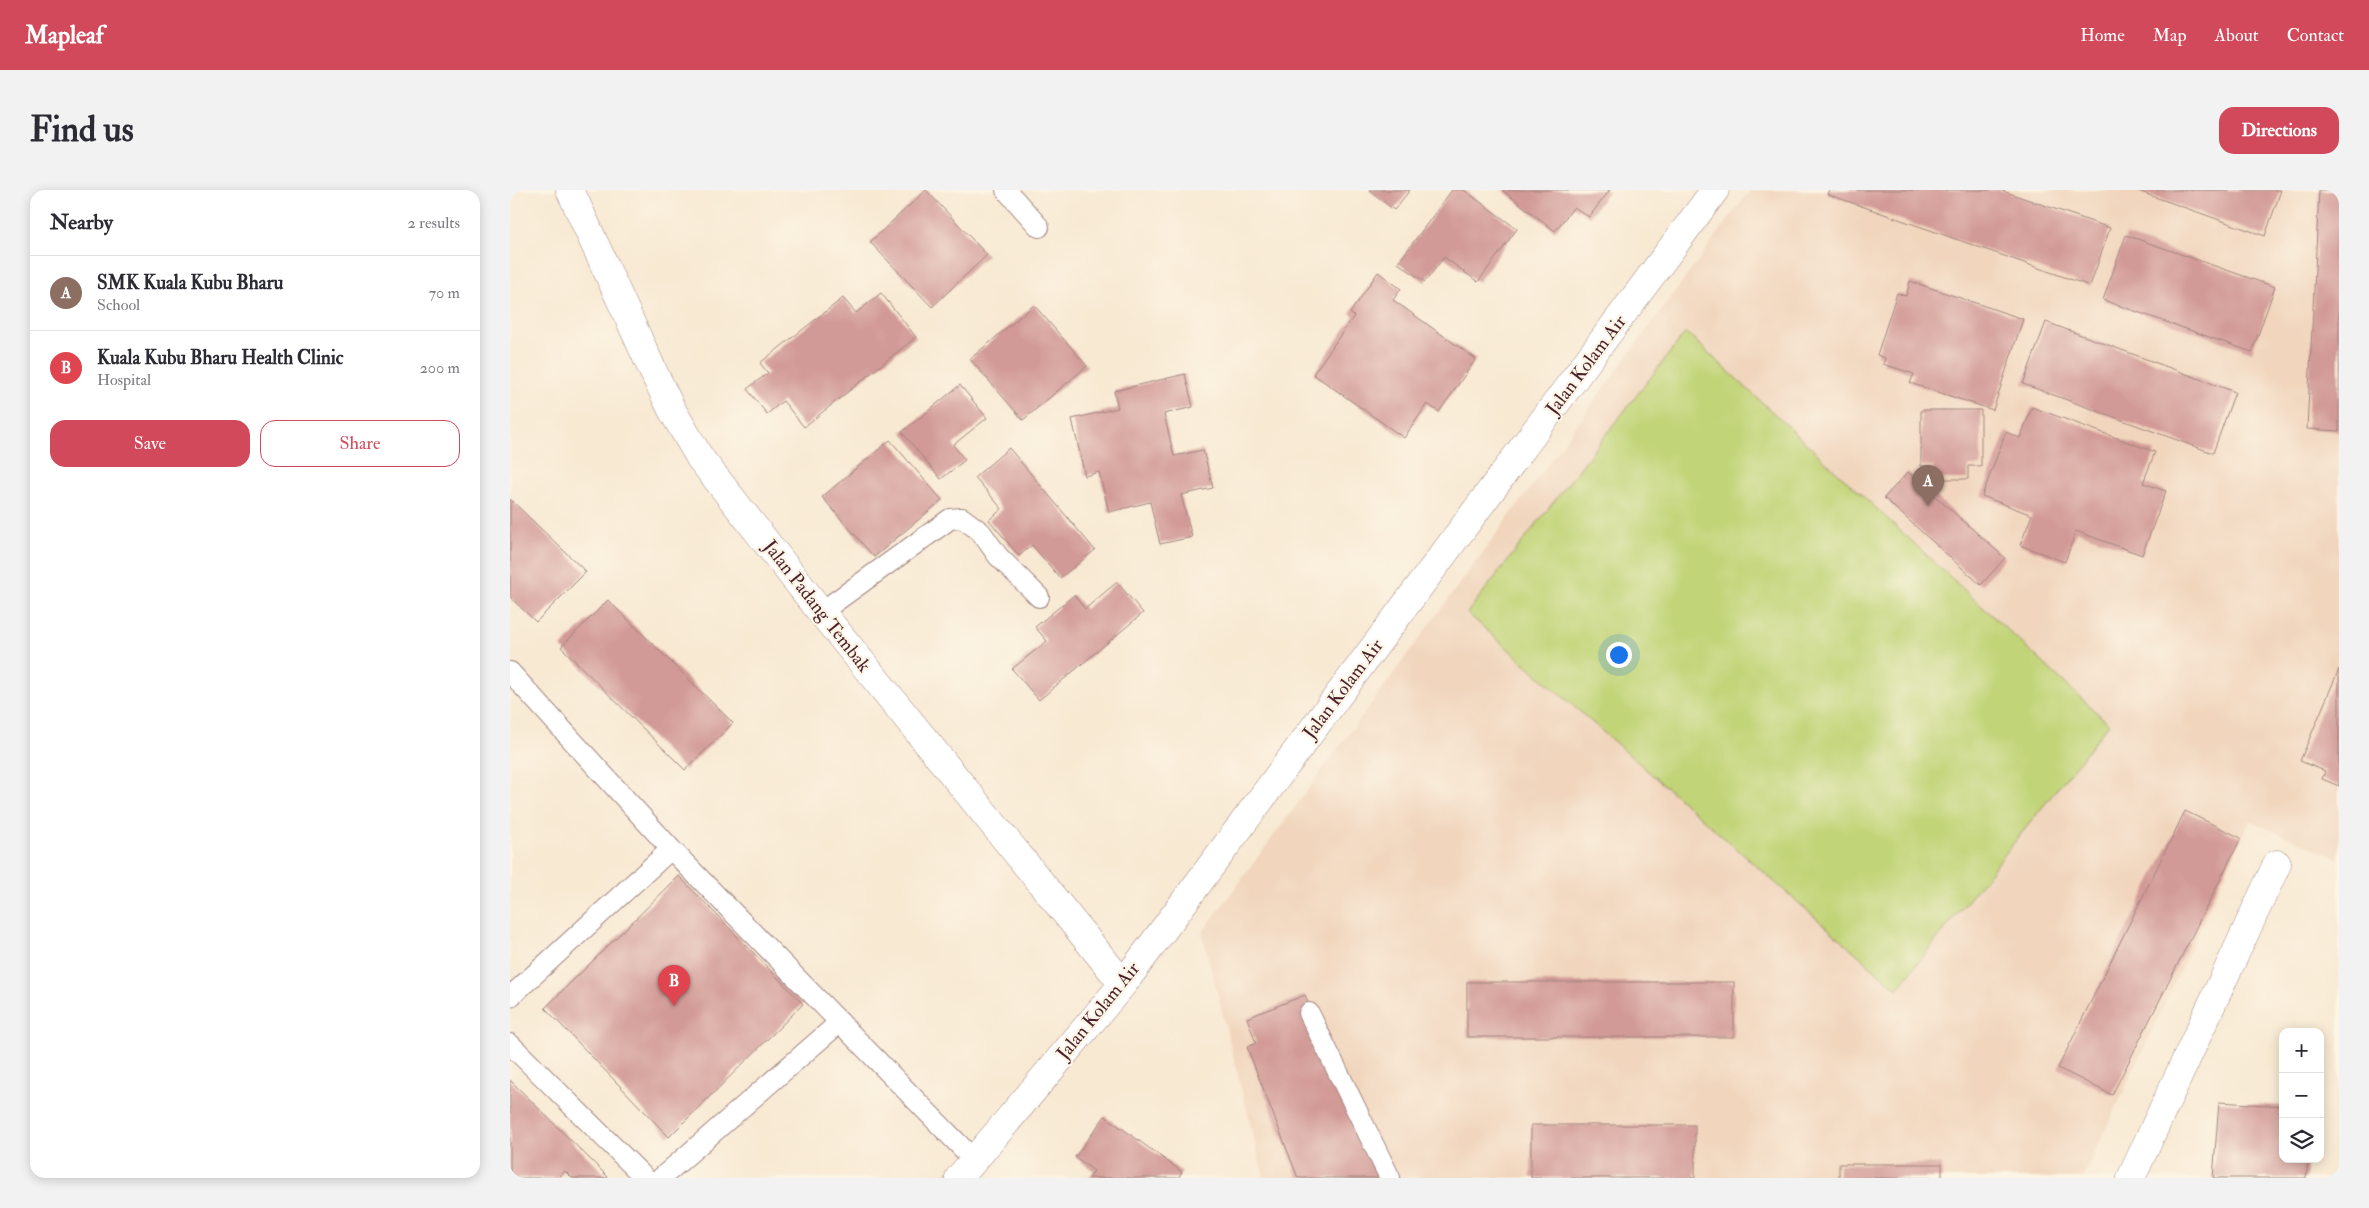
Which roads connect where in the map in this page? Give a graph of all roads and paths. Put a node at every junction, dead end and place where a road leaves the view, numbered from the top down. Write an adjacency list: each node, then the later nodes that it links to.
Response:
1 (570, 190): 6 (street, Jalan Padang Tembak)
2 (1006, 190): 4 (lane)
3 (1715, 190): 10 (street, Jalan Kolam Air)
4 (1039, 227)
5 (1038, 597): 6 (lane)
6 (821, 612): 10 (street, Jalan Padang Tembak)
7 (510, 672): 8 (lane)
8 (671, 849): 11 (lane); 13 (lane)
9 (2277, 864): 19 (street)
10 (1123, 984): 15 (street, Jalan Kolam Air)
11 (510, 997)
12 (1310, 1013): 18 (lane)
13 (840, 1022): 15 (lane); 17 (lane)
14 (510, 1044): 16 (lane)
15 (967, 1169)
16 (645, 1178)
17 (661, 1178)
18 (1390, 1178)
19 (2131, 1178)

